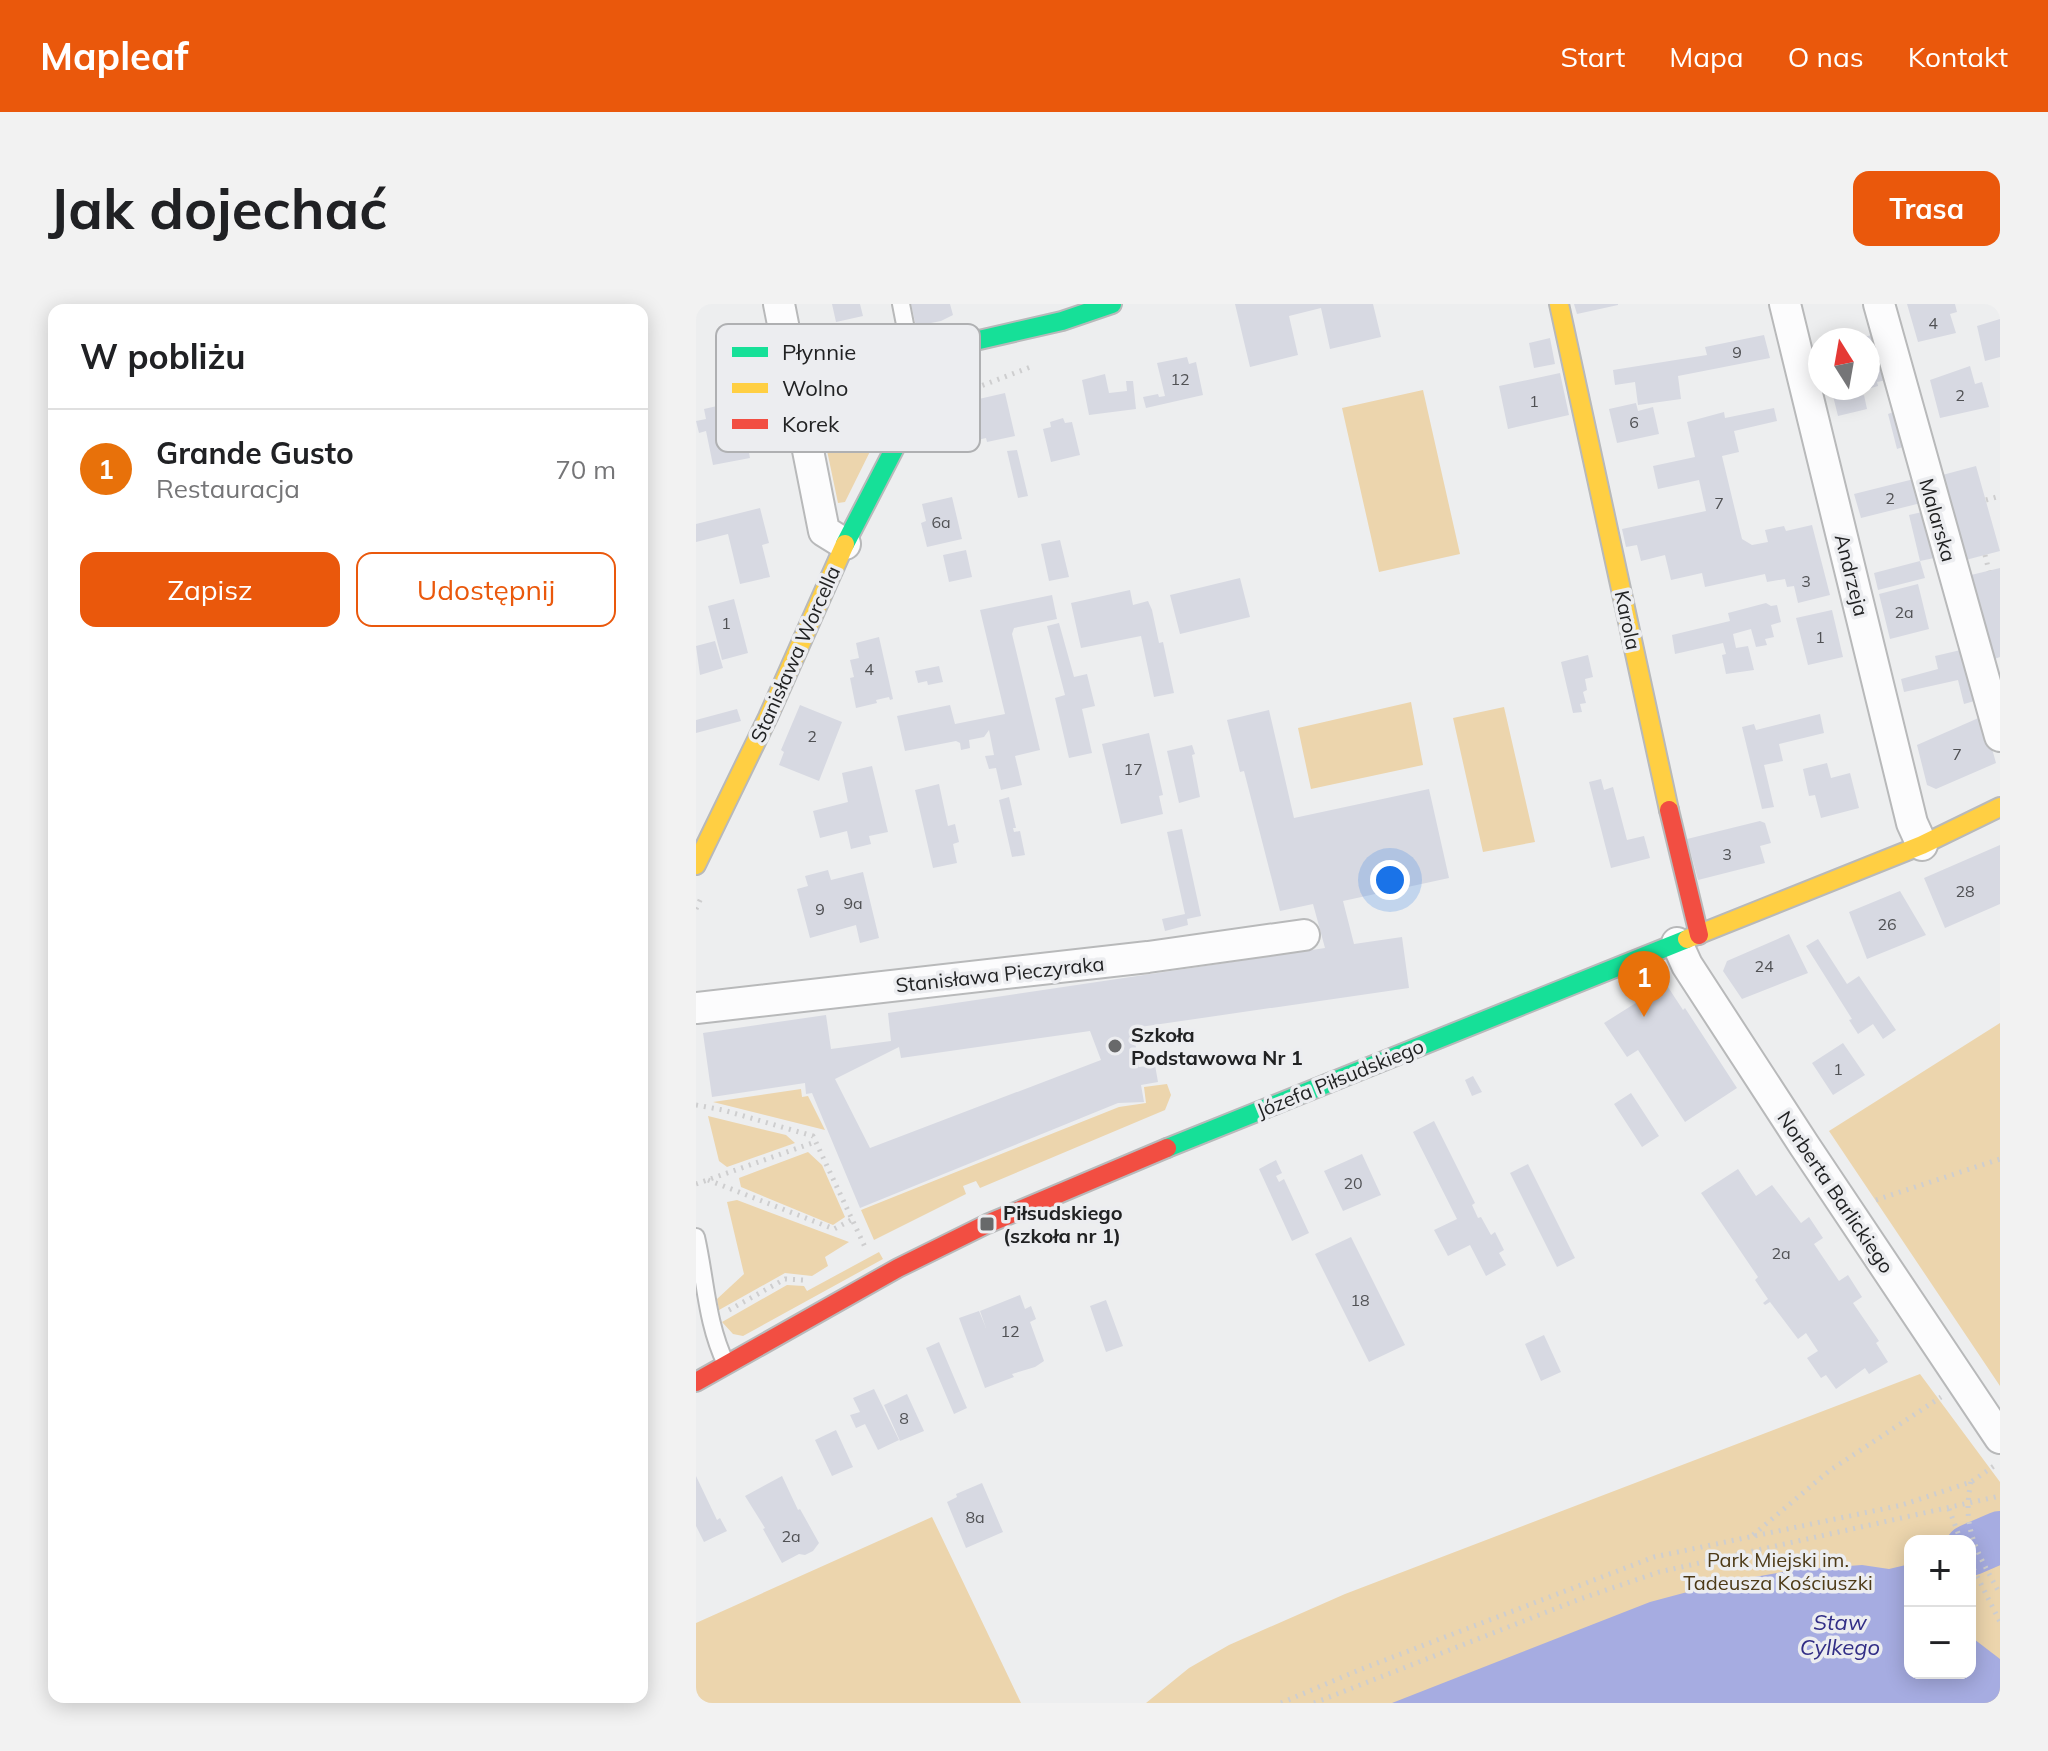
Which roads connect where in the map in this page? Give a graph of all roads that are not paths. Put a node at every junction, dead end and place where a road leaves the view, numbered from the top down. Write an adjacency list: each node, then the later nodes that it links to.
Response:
1 (779, 304): 7 (street, Stanisława Worcella)
2 (901, 304): 8 (lane)
3 (1112, 304): 9 (street)
4 (1559, 304): 18 (street, Karola)
5 (1785, 304): 15 (street, Andrzeja)
6 (1879, 304): 13 (street, Malarska)
7 (783, 324)
8 (908, 324)
9 (980, 340)
10 (809, 452): 12 (street, Stanisława Worcella)
11 (893, 452): 12 (street)
12 (845, 544): 16 (street, Stanisława Worcella)
13 (2000, 736)
14 (2000, 807): 15 (street, Józefa Piłsudskiego)
15 (1922, 845): 18 (street, Józefa Piłsudskiego)
16 (696, 865)
17 (1304, 935): 19 (street, Stanisława Pieczyraka)
18 (1688, 939): 21 (street, Józefa Piłsudskiego); 23 (street, Norberta Barlickiego)
19 (696, 1008)
20 (696, 1237): 21 (lane)
21 (727, 1365): 22 (street, Józefa Piłsudskiego)
22 (696, 1382)
23 (1997, 1452)

